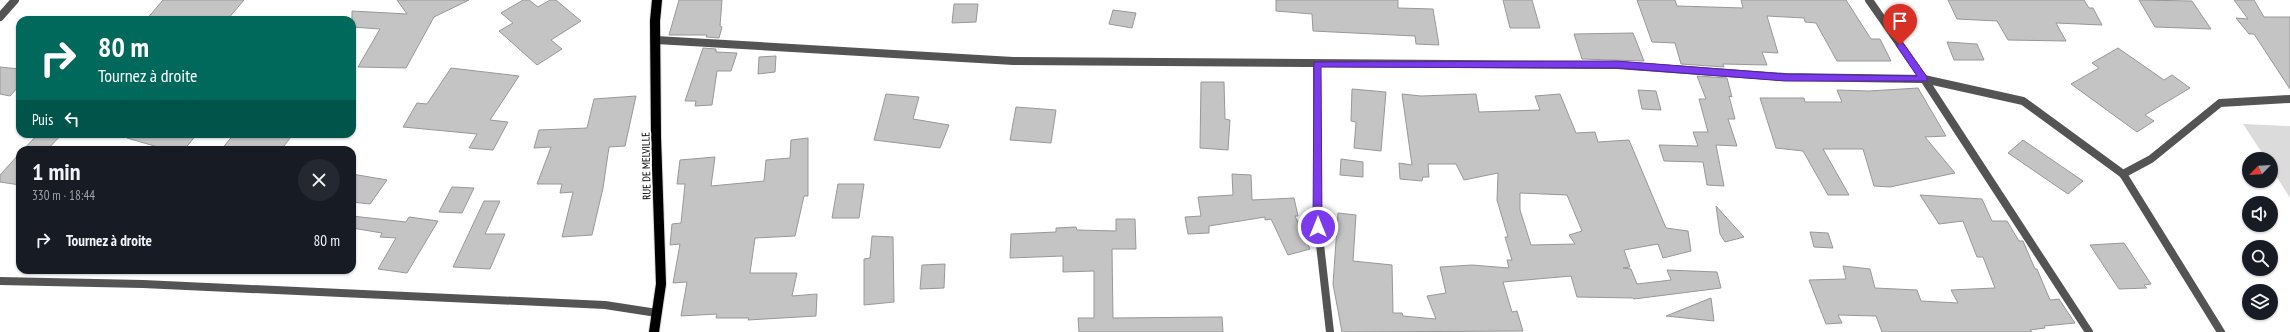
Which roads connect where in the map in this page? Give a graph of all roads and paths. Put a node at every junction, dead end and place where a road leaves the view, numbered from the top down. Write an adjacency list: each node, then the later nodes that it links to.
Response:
1 (15, 0): 4 (street)
2 (657, 0): 5 (main road, RUE DE MELVILLE)
3 (1869, 0): 7 (street)
4 (0, 17)
5 (656, 40): 6 (street); 11 (main road, RUE DE MELVILLE)
6 (1317, 64): 7 (street); 13 (street)
7 (1924, 79): 9 (street); 14 (street)
8 (2290, 99): 9 (street)
9 (2123, 174): 15 (street)
10 (0, 281): 11 (street)
11 (657, 314): 12 (main road, RUE DE MELVILLE)
12 (654, 332)
13 (1330, 332)
14 (2089, 332)
15 (2221, 332)

